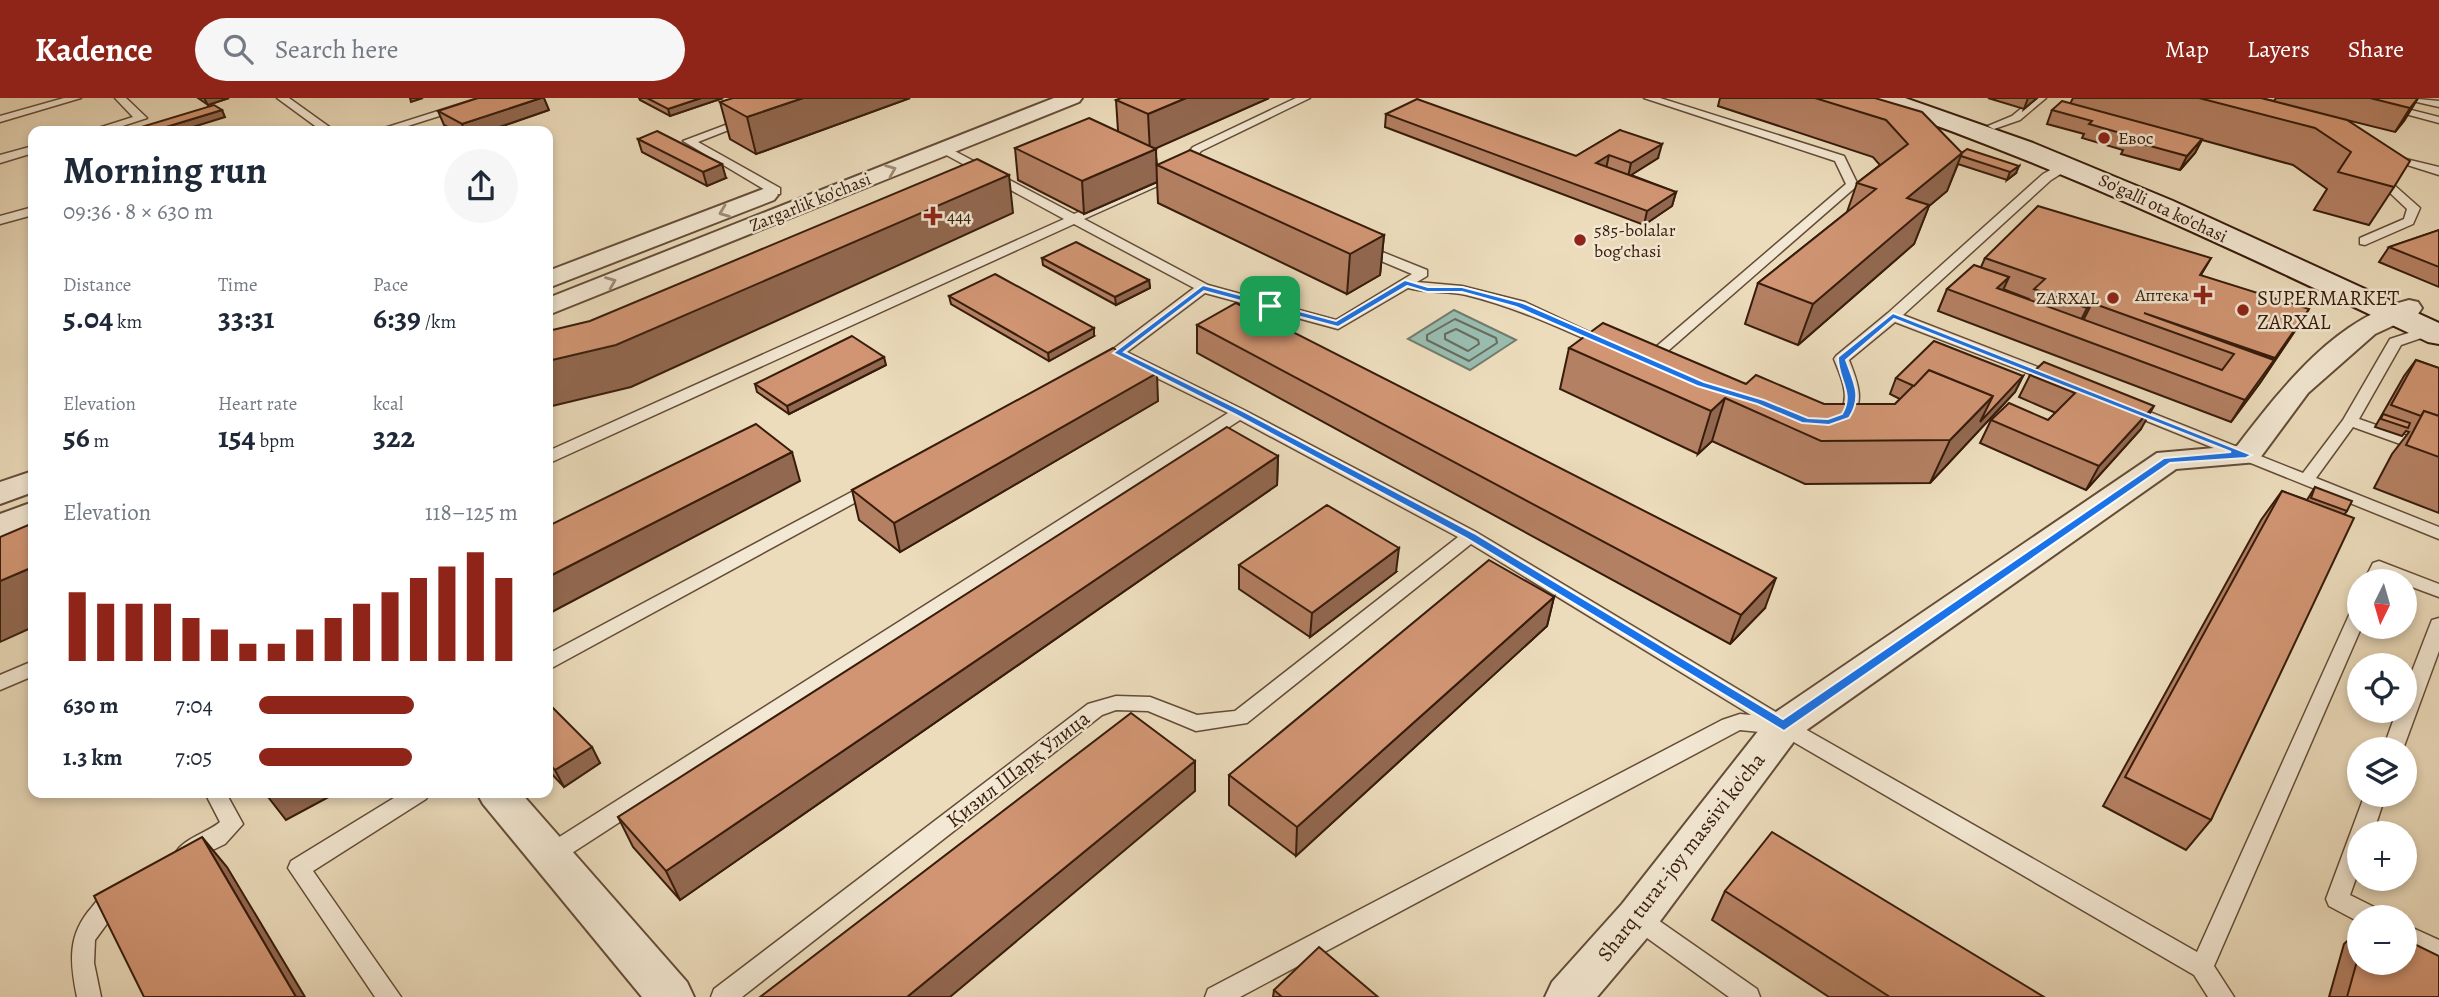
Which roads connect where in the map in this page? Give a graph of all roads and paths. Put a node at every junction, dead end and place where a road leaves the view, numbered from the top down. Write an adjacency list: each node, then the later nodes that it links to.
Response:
1 (76, 98): 18 (lane)
2 (120, 98): 20 (lane)
3 (282, 98): 21 (lane)
4 (491, 98): 22 (lane)
5 (1016, 98): 24 (street, Zargarlik ko'chasi)
6 (1072, 98): 25 (street, Zargarlik ko'chasi)
7 (1305, 98): 36 (lane)
8 (1649, 98): 16 (lane)
9 (1698, 98): 16 (lane)
10 (1881, 98): 29 (main road, So'galli ota ko'chasi)
11 (1905, 98): 23 (main road, So'galli ota ko'chasi)
12 (2041, 98): 23 (lane)
13 (2351, 98): 19 (lane)
14 (2412, 98): 15 (lane)
15 (2439, 104)
16 (1681, 108): 46 (lane)
17 (762, 115): 34 (lane)
18 (0, 119)
19 (2439, 120)
20 (113, 126)
21 (322, 126)
22 (398, 126)
23 (1994, 127): 45 (main road, So'galli ota ko'chasi)
24 (920, 135): 25 (street); 31 (street, Zargarlik ko'chasi)
25 (943, 149): 36 (lane); 43 (street, Zargarlik ko'chasi, one-way to 25)
26 (28, 151): 28 (lane)
27 (2376, 151): 32 (lane)
28 (0, 159)
29 (2068, 165): 44 (lane); 45 (main road, So'galli ota ko'chasi)
30 (2368, 165): 39 (lane)
31 (842, 166)
32 (2439, 171)
33 (803, 181): 34 (street, Zargarlik ko'chasi)
34 (776, 191): 40 (street, Zargarlik ko'chasi, one-way to 40)
35 (28, 212): 37 (lane)
36 (1077, 219): 42 (lane); 54 (lane)
37 (0, 220)
38 (1345, 241): 41 (lane)
39 (2365, 241)
40 (553, 278)
41 (1405, 283): 42 (lane); 46 (lane)
42 (1203, 288): 50 (lane)
43 (553, 305)
44 (1893, 316): 48 (lane); 52 (lane)
45 (2425, 323): 51 (lane); 55 (street)
46 (1636, 356): 47 (lane)
47 (1669, 370)
48 (2070, 385)
49 (2108, 400): 55 (lane)
50 (1239, 413): 63 (lane); 76 (lane)
51 (2350, 421): 53 (lane); 57 (lane)
52 (1817, 422)
53 (2439, 453)
54 (553, 455)
55 (2246, 455): 57 (lane); 71 (street, Sharq turar-joy massivi ko'cha)
56 (887, 478): 68 (lane)
57 (2306, 479): 62 (lane)
58 (28, 483): 59 (street)
59 (0, 494)
60 (28, 514): 61 (street)
61 (0, 526)
62 (2439, 533)
63 (1470, 536): 71 (lane); 88 (lane, Қизил Шарқ Улица)
64 (2417, 582): 65 (lane)
65 (2439, 591)
66 (2439, 625): 72 (lane)
67 (2347, 639): 84 (lane)
68 (553, 660)
69 (28, 670): 70 (lane)
70 (0, 683)
71 (1784, 726): 81 (street, Sharq turar-joy massivi ko'cha); 84 (lane); 89 (lane)
72 (2397, 737)
73 (218, 798): 77 (lane)
74 (411, 798): 86 (lane)
75 (501, 798): 76 (street)
76 (550, 855): 87 (street)
77 (169, 863)
78 (2347, 872): 80 (lane)
79 (138, 881): 85 (lane)
80 (2349, 905)
81 (1637, 918): 90 (street, Sharq turar-joy massivi ko'cha); 91 (lane)
82 (2417, 940): 83 (lane)
83 (2439, 951)
84 (2202, 967): 92 (lane)
85 (89, 997)
86 (389, 997)
87 (671, 997)
88 (723, 997)
89 (1217, 997)
90 (1568, 997)
91 (1748, 997)
92 (2222, 997)

